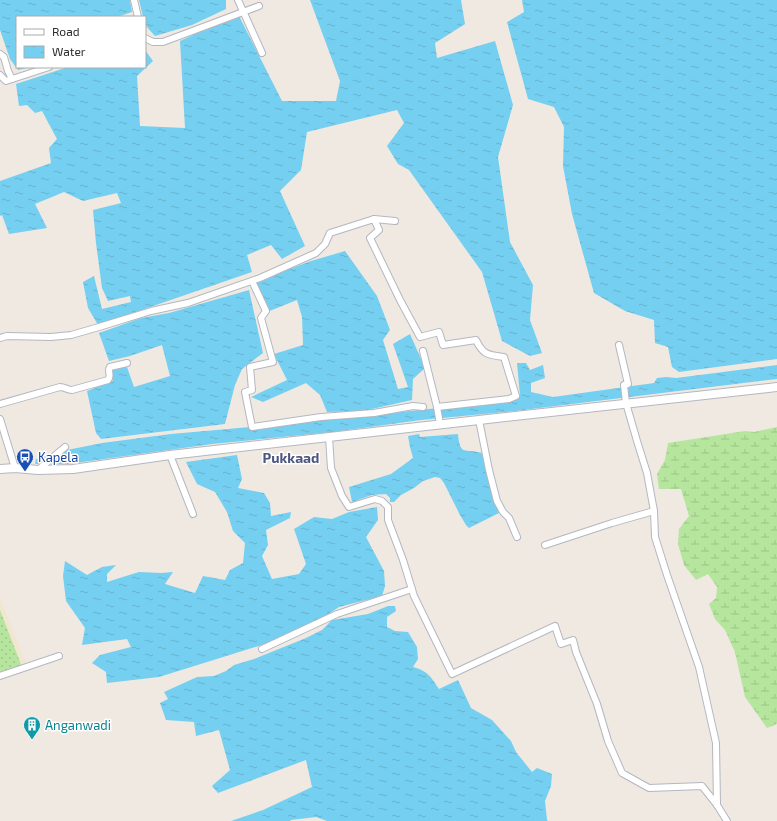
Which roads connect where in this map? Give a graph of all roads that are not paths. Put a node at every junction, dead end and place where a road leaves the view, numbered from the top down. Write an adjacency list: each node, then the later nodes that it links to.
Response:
1 (134, 0): 5 (street)
2 (238, 0): 4 (street)
3 (259, 6): 4 (street)
4 (243, 12): 6 (street); 7 (street)
5 (138, 16)
6 (146, 38)
7 (262, 53)
8 (0, 54): 11 (street)
9 (46, 68): 11 (street)
10 (0, 76): 11 (street)
11 (12, 79)
12 (374, 219): 13 (street); 14 (street); 22 (street)
13 (395, 221)
14 (252, 281): 15 (street); 23 (street)
15 (0, 338)
16 (619, 345): 20 (street)
17 (424, 351): 22 (street)
18 (127, 363): 21 (street)
19 (777, 387): 20 (street)
20 (626, 403): 25 (street); 33 (street)
21 (0, 404)
22 (437, 406): 26 (street)
23 (423, 407)
24 (0, 419): 30 (street)
25 (479, 420): 26 (street); 35 (street)
26 (440, 424): 27 (street)
27 (329, 437): 29 (street); 37 (street)
28 (65, 447): 32 (street)
29 (170, 455): 32 (street); 34 (street)
30 (16, 468): 31 (street); 32 (street)
31 (0, 469)
32 (38, 470)
33 (654, 511): 36 (street); 41 (street)
34 (193, 514)
35 (517, 537)
36 (545, 545)
37 (412, 589): 38 (street); 41 (street)
38 (262, 649)
39 (59, 656): 40 (street)
40 (0, 676)
41 (717, 804): 42 (street)
42 (727, 821)

